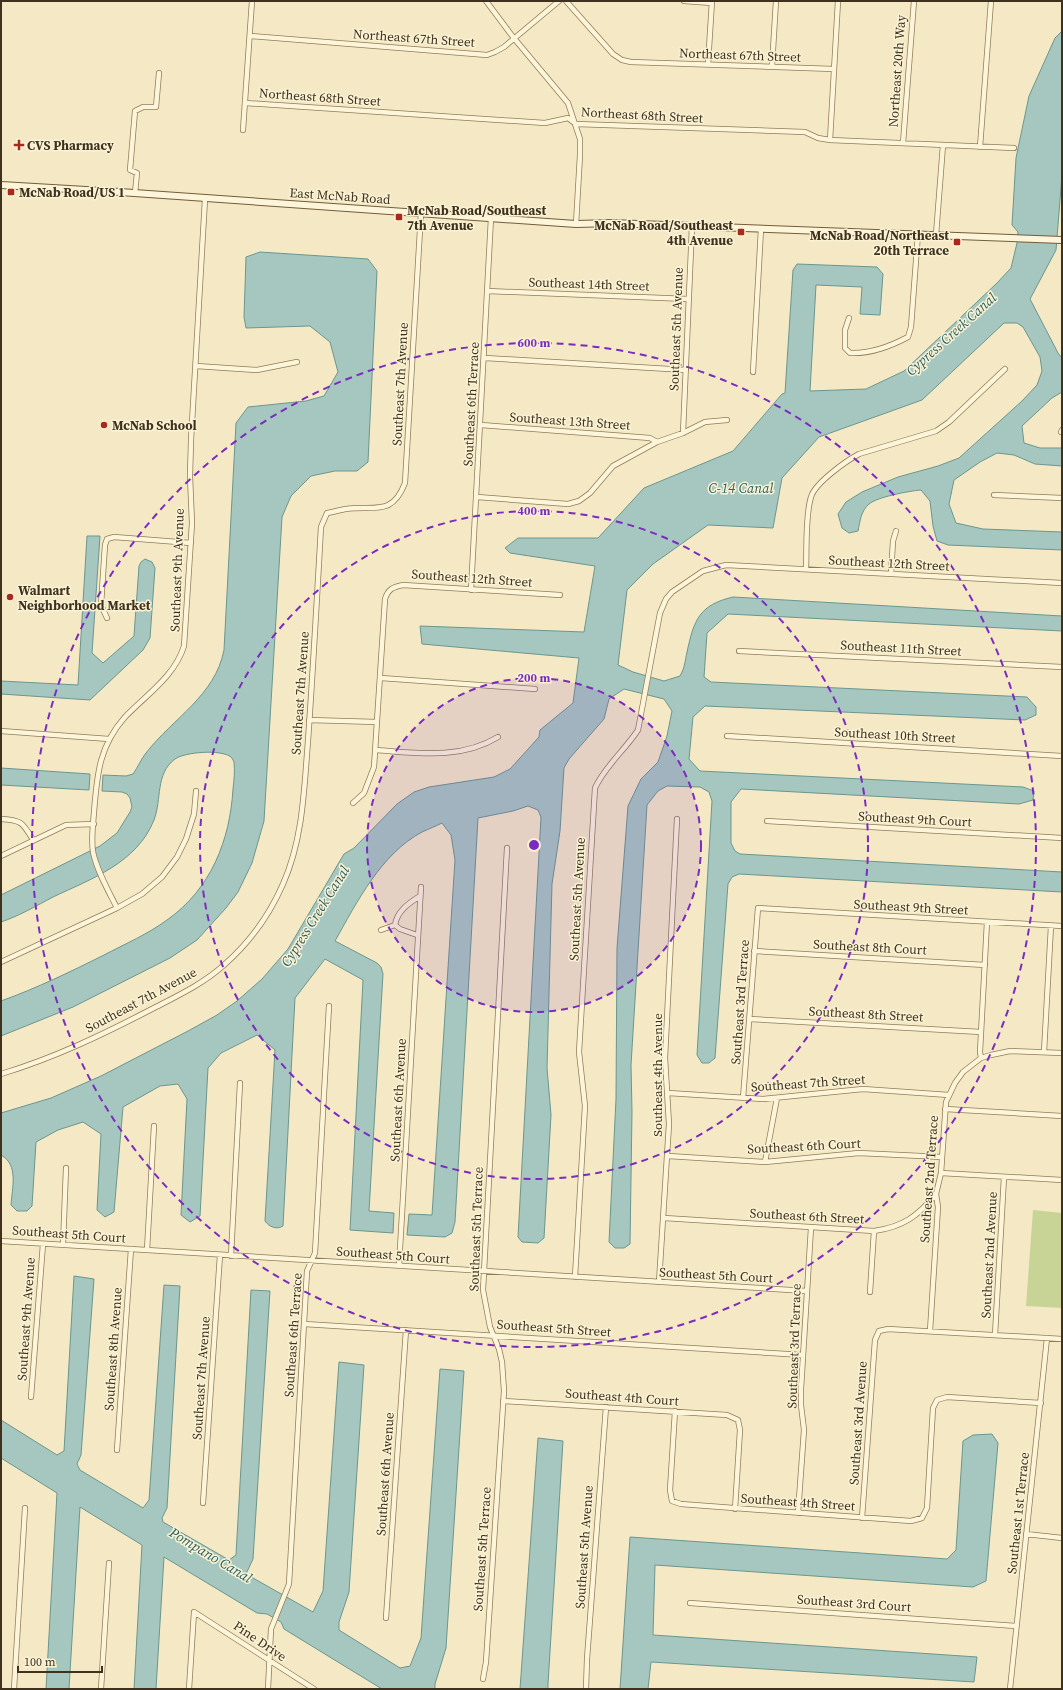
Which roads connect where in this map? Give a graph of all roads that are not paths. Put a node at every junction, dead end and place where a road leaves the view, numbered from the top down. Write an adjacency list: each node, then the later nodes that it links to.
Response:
1 (252, 1): 11 (street)
2 (486, 1): 12 (street)
3 (559, 1): 12 (street, Northeast 67th Street)
4 (566, 1): 13 (street, Northeast 67th Street)
5 (684, 1): 10 (street)
6 (776, 1): 14 (street)
7 (838, 1): 15 (street)
8 (914, 1): 21 (street, Northeast 20th Way)
9 (991, 1): 23 (street)
10 (712, 2): 13 (street)
11 (250, 36): 12 (street, Northeast 67th Street); 17 (street)
12 (513, 38): 18 (street)
13 (708, 64): 14 (street, Northeast 67th Street)
14 (772, 66): 15 (street, Northeast 67th Street)
15 (834, 69): 20 (street)
16 (159, 72): 26 (street)
17 (245, 103): 18 (street, Northeast 68th Street); 19 (street)
18 (576, 124): 20 (street, Northeast 68th Street); 30 (street)
19 (243, 130)
20 (830, 140): 21 (street, Northeast 68th Street)
21 (903, 143): 22 (street, Northeast 68th Street)
22 (942, 145): 23 (street, Northeast 68th Street); 34 (street)
23 (980, 147): 24 (street, Northeast 68th Street)
24 (1014, 148)
25 (1, 185): 26 (street, East McNab Road)
26 (135, 193): 27 (street, East McNab Road)
27 (205, 198): 28 (street, East McNab Road); 41 (street, Southeast 9th Avenue)
28 (421, 213): 29 (street, East McNab Road); 65 (street, Southeast 7th Avenue)
29 (491, 218): 30 (street, East McNab Road); 36 (street, Southeast 6th Terrace)
30 (576, 224): 31 (street, East McNab Road)
31 (692, 226): 32 (street, East McNab Road); 37 (street, Southeast 5th Avenue)
32 (761, 229): 33 (street, East McNab Road); 44 (street)
33 (918, 234): 34 (street, East McNab Road); 38 (street)
34 (936, 235): 35 (street, East McNab Road)
35 (1060, 240)
36 (488, 291): 37 (street, Southeast 14th Street); 39 (street, Southeast 6th Terrace)
37 (688, 299): 43 (street, Southeast 5th Avenue)
38 (849, 318)
39 (484, 358): 43 (street); 46 (street, Southeast 6th Terrace)
40 (297, 362): 41 (street)
41 (196, 366): 53 (street, Southeast 9th Avenue)
42 (1006, 369): 55 (street)
43 (686, 370): 47 (street, Southeast 5th Avenue)
44 (753, 372)
45 (727, 420): 47 (street)
46 (481, 426): 48 (street, Southeast 13th Street); 50 (street, Southeast 6th Terrace)
47 (683, 433): 48 (street)
48 (657, 442): 50 (street)
49 (994, 495): 51 (street)
50 (477, 497): 58 (street, Southeast 6th Terrace)
51 (1062, 498)
52 (896, 531): 56 (street)
53 (191, 543): 60 (street); 70 (street, Southeast 9th Avenue)
54 (714, 567): 55 (street, Southeast 12th Street); 132 (street, Southeast 5th Avenue)
55 (806, 569): 56 (street, Southeast 12th Street)
56 (891, 574): 57 (street, Southeast 12th Street)
57 (1062, 583)
58 (471, 590): 59 (street, Southeast 12th Street); 63 (street, Southeast 12th Street)
59 (560, 595)
60 (106, 618)
61 (739, 651): 62 (street, Southeast 11th Street)
62 (1062, 667)
63 (381, 678): 64 (street); 66 (street)
64 (535, 689)
65 (309, 720): 66 (street); 102 (street, Southeast 7th Avenue)
66 (378, 722): 71 (street)
67 (1, 731): 70 (street)
68 (727, 736): 72 (street, Southeast 10th Street)
69 (498, 737): 71 (street)
70 (109, 739): 78 (street, Southeast 9th Avenue)
71 (376, 750): 74 (street)
72 (1062, 756)
73 (196, 791): 85 (street)
74 (353, 802)
75 (1, 819): 80 (street)
76 (677, 819): 104 (street, Southeast 4th Avenue)
77 (767, 821): 79 (street, Southeast 9th Court)
78 (94, 824): 80 (street); 85 (street, Southeast 9th Avenue)
79 (1062, 838)
80 (33, 840): 82 (street)
81 (507, 848): 131 (street, Southeast 5th Terrace)
82 (1, 856)
83 (421, 887): 84 (street, Southeast 6th Avenue)
84 (420, 896): 88 (street); 92 (street, Southeast 6th Avenue)
85 (117, 908): 94 (street)
86 (758, 908): 87 (street, Southeast 9th Street); 93 (street, Southeast 3rd Terrace)
87 (987, 922): 89 (street, Southeast 9th Street); 95 (street)
88 (395, 925): 91 (street); 92 (street)
89 (1051, 926): 90 (street, Southeast 9th Street); 99 (street)
90 (1062, 926)
91 (381, 930)
92 (417, 935): 130 (street, Southeast 6th Avenue)
93 (754, 951): 95 (street, Southeast 8th Court); 97 (street, Southeast 3rd Terrace)
94 (1, 962)
95 (985, 965): 98 (street)
96 (329, 1006): 129 (street, Southeast 6th Terrace)
97 (750, 1018): 98 (street, Southeast 8th Street); 106 (street, Southeast 3rd Terrace)
98 (981, 1032): 101 (street)
99 (1044, 1052): 100 (street); 101 (street)
100 (1062, 1053)
101 (982, 1058): 105 (street, Southeast 2nd Terrace)
102 (1, 1074)
103 (240, 1083): 128 (street)
104 (668, 1093): 106 (street, Southeast 7th Street); 111 (street, Southeast 4th Avenue)
105 (949, 1095): 107 (street, Southeast 7th Street); 108 (street, Southeast 2nd Terrace)
106 (743, 1098): 107 (street, Southeast 7th Street)
107 (777, 1098): 113 (street)
108 (945, 1110): 109 (street); 112 (street, Southeast 2nd Terrace)
109 (1062, 1116)
110 (154, 1126): 126 (street)
111 (668, 1156): 113 (street, Southeast 6th Court); 119 (street, Southeast 4th Avenue)
112 (942, 1158): 113 (street, Southeast 6th Court); 115 (street, Southeast 2nd Terrace)
113 (765, 1162)
114 (66, 1168): 124 (street)
115 (941, 1173): 116 (street); 118 (street, Southeast 2nd Terrace)
116 (1004, 1176): 117 (street); 139 (street, Southeast 2nd Avenue)
117 (1062, 1180)
118 (936, 1194): 121 (street, Southeast 6th Street); 138 (street, Southeast 2nd Terrace)
119 (664, 1218): 120 (street, Southeast 6th Street); 133 (street, Southeast 4th Avenue)
120 (810, 1228): 121 (street, Southeast 6th Street); 134 (street, Southeast 3rd Terrace)
121 (874, 1231): 135 (street)
122 (1, 1241): 123 (street, Southeast 5th Court)
123 (43, 1244): 124 (street, Southeast 5th Court); 144 (street, Southeast 9th Avenue)
124 (64, 1245): 125 (street, Southeast 5th Court)
125 (130, 1249): 126 (street, Southeast 5th Court); 149 (street, Southeast 8th Avenue)
126 (147, 1250): 127 (street, Southeast 5th Court)
127 (220, 1255): 128 (street, Southeast 5th Court); 150 (street, Southeast 7th Avenue)
128 (231, 1256): 129 (street, Southeast 5th Court)
129 (312, 1261): 130 (street, Southeast 5th Court); 136 (street, Southeast 6th Terrace)
130 (399, 1266): 131 (street, Southeast 5th Court)
131 (484, 1272): 132 (street, Southeast 5th Court); 140 (street, Southeast 5th Terrace)
132 (575, 1277): 133 (street, Southeast 5th Court)
133 (659, 1282): 134 (street, Southeast 5th Court)
134 (807, 1291): 143 (street, Southeast 3rd Terrace)
135 (870, 1292)
136 (304, 1324): 137 (street, Southeast 5th Street); 161 (street, Southeast 6th Terrace)
137 (406, 1330): 140 (street, Southeast 5th Street); 159 (street, Southeast 6th Avenue)
138 (930, 1331): 139 (street); 154 (street, Southeast 3rd Avenue)
139 (995, 1334): 141 (street)
140 (494, 1336): 143 (street, Southeast 5th Street); 145 (street, Southeast 5th Terrace)
141 (1047, 1338): 142 (street); 146 (street, Southeast 1st Terrace)
142 (1062, 1339)
143 (803, 1355): 153 (street, Southeast 3rd Terrace)
144 (31, 1397)
145 (503, 1401): 147 (street, Southeast 4th Court); 162 (street, Southeast 5th Terrace)
146 (1041, 1402): 154 (street, Southeast 4th Street); 155 (street, Southeast 1st Terrace)
147 (606, 1407): 148 (street, Southeast 4th Court); 168 (street, Southeast 5th Avenue)
148 (675, 1411): 152 (street, Southeast 4th Court); 152 (street, Southeast 4th Street)
149 (117, 1450)
150 (203, 1503)
151 (25, 1508): 163 (street)
152 (735, 1509): 153 (street, Southeast 4th Street)
153 (798, 1513): 154 (street, Southeast 4th Street)
154 (862, 1518)
155 (1026, 1534): 156 (street); 160 (street, Southeast 1st Terrace)
156 (1062, 1538)
157 (109, 1563): 164 (street)
158 (690, 1602): 160 (street, Southeast 3rd Court)
159 (386, 1618)
160 (1016, 1626): 169 (street, Southeast 1st Terrace)
161 (270, 1660): 165 (street, Pine Drive); 166 (street, Southeast 6th Terrace); 167 (street, Pine Drive)
162 (483, 1679)
163 (14, 1689)
164 (101, 1689)
165 (189, 1689)
166 (268, 1689)
167 (314, 1689)
168 (586, 1689)
169 (1010, 1689)

